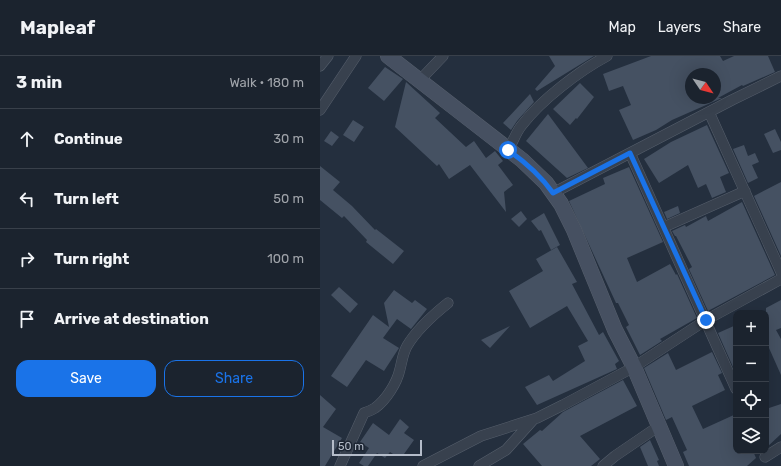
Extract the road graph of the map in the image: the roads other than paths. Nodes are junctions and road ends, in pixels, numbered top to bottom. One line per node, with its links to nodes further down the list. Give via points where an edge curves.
1 (328, 56): 6 (street)
2 (356, 56): 9 (street)
3 (443, 56): 8 (street)
4 (607, 56): 11 (street, via 587,67 545,100 521,126)
5 (391, 59): 8 (street)
6 (320, 66)
7 (781, 76): 10 (street)
8 (418, 79): 11 (street)
9 (320, 110)
10 (709, 112): 12 (street); 13 (street)
11 (508, 150): 14 (street, via 522,160)
12 (630, 153): 14 (street); 15 (street)
13 (745, 191): 15 (street); 16 (street)
14 (553, 193): 20 (street, via 574,230 615,330)
15 (664, 227): 19 (street)
16 (781, 272)
17 (781, 279): 19 (street)
18 (448, 304): 26 (street, via 422,326 408,345 395,382 375,408 364,413)
19 (706, 320): 20 (street); 21 (street)
20 (634, 367): 22 (street); 23 (street)
21 (733, 382)
22 (535, 419): 27 (street, via 481,436); 28 (street, via 506,450)
23 (660, 426): 29 (street); 30 (street)
24 (781, 447): 25 (street)
25 (766, 458)
26 (340, 466)
27 (423, 466)
28 (479, 466)
29 (603, 466)
30 (676, 466)

